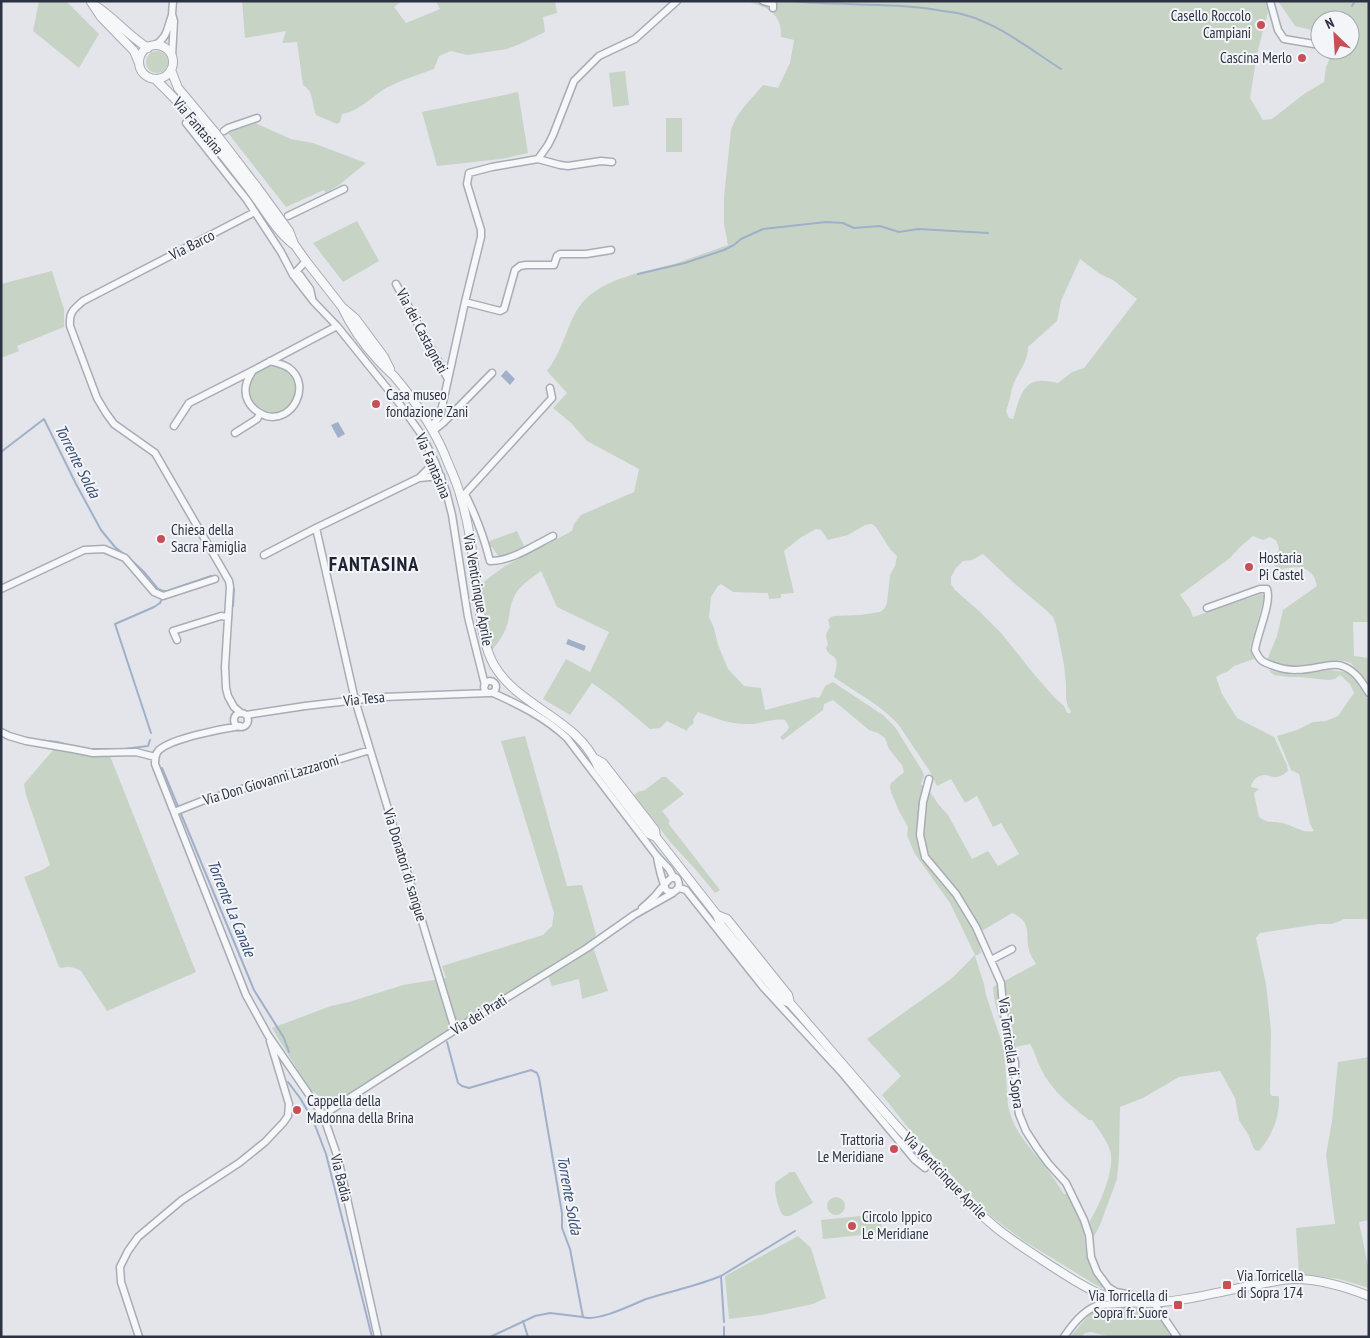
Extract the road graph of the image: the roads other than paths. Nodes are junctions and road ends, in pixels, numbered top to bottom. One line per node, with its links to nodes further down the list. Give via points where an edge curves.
1 (172, 1): 7 (street)
2 (676, 1): 17 (street, via 635,39 599,56 574,81 554,135)
3 (763, 1): 6 (street)
4 (1270, 1): 8 (street, via 1278,30 1284,39)
5 (91, 2): 9 (street, via 134,39); 11 (street, via 134,51)
6 (773, 6)
7 (172, 14): 9 (street, via 162,41); 10 (street)
8 (1310, 43)
9 (152, 47): 10 (street, via 163,47); 11 (street, via 142,53)
10 (172, 56): 12 (street)
11 (140, 63): 13 (street, via 148,77)
12 (172, 70): 13 (street); 22 (street, Via Fantasina, via 178,88 214,130 289,231)
13 (155, 79): 22 (street, Via Fantasina, via 187,110 283,236)
14 (257, 118): 16 (street)
15 (186, 123): 20 (street)
16 (224, 131)
17 (538, 159): 18 (street, Via dei Castagneti, via 568,166); 30 (street, Via dei Castagneti, via 468,174 467,184 481,238)
18 (612, 162)
19 (344, 189): 21 (street)
20 (255, 212): 26 (street); 51 (street, Via Barco, via 83,301 70,318 70,326 97,398 114,424 154,453 229,582)
21 (288, 216)
22 (294, 244): 24 (street, Via Fantasina)
23 (611, 250): 30 (street, via 560,254 554,265 520,266 515,270 504,309 500,311)
24 (306, 261): 25 (street, Via Fantasina); 26 (street)
25 (314, 271): 27 (street); 39 (street, Via Fantasina, via 342,307 355,318)
26 (293, 275): 27 (street, via 300,275); 29 (street, Via Fantasina)
27 (306, 282): 29 (street, Via Fantasina)
28 (396, 284): 35 (street, Via dei Castagneti)
29 (314, 302): 31 (street, Via Fantasina)
30 (465, 302): 35 (street, Via dei Castagneti)
31 (337, 326): 32 (street); 41 (street, Via Fantasina, via 399,403 421,434)
32 (270, 361): 33 (street); 37 (street, via 290,368 300,385 299,395 288,412 280,416)
33 (252, 371): 37 (street, via 245,389 252,408); 38 (street, via 189,403)
34 (492, 373): 39 (street, via 443,423)
35 (448, 379): 39 (street, Via dei Castagneti, via 440,416)
36 (550, 388): 44 (street, Via Fantasina, via 552,398)
37 (260, 414): 40 (street, via 258,419)
38 (174, 426)
39 (432, 429): 44 (street, Via Fantasina)
40 (235, 433)
41 (435, 462): 42 (street, Via Fantasina); 43 (street)
42 (441, 476): 43 (street); 53 (street, Via Fantasina, via 452,515 468,618)
43 (419, 478): 45 (street)
44 (463, 496): 46 (street, via 482,533 490,561 510,558); 70 (street, Via Venticinque Aprile, via 484,633 493,664 512,687 580,740 649,834 656,837)
45 (316, 528): 47 (street); 57 (street, Via Donatori di sangue)
46 (553, 536)
47 (264, 555)
48 (215, 579): 49 (street, via 163,596 154,592 124,558 104,549 84,550)
49 (1, 589)
50 (1207, 608): 56 (street, via 1267,589 1268,602 1254,650 1260,660 1285,670 1341,665 1354,672)
51 (227, 617): 52 (street, via 173,631); 59 (street, via 226,688)
52 (176, 640)
53 (479, 663): 54 (street, Via Fantasina); 55 (street, Via Fantasina)
54 (494, 683): 55 (street, via 488,682); 55 (street, via 496,689); 58 (street)
55 (488, 690): 57 (street, Via Tesa); 58 (street)
56 (1369, 693)
57 (356, 700): 60 (street, Via Tesa); 65 (street, Via Donatori di sangue)
58 (513, 702): 69 (street, via 554,726 567,738)
59 (234, 707): 60 (street); 61 (street)
60 (245, 716): 61 (street, via 237,715); 62 (street, via 245,725)
61 (235, 719): 62 (street); 63 (street)
62 (240, 726): 63 (street)
63 (228, 728): 66 (street, via 178,740 166,745)
64 (1, 732): 66 (street, via 26,741 93,753 136,752)
65 (370, 750): 68 (street, Via Don Giovanni Lazzaroni); 79 (street, Via Donatori di sangue)
66 (155, 757): 68 (street)
67 (929, 779): 78 (street, Via Torricella di Sopra, via 922,802 920,835 925,857 956,894)
68 (174, 812): 80 (street, via 246,994)
69 (656, 855): 71 (street); 73 (street)
70 (682, 871): 71 (street, Via dei Prati); 72 (street, Via Venticinque Aprile)
71 (675, 878): 73 (street, Via dei Prati, via 667,879); 74 (street)
72 (690, 880): 74 (street, Via dei Prati); 84 (street, Via Venticinque Aprile, via 717,914 721,925 783,1000 790,1003 957,1191 995,1226 1091,1290 1107,1298)
73 (665, 884): 75 (street, via 666,890); 76 (street, Via dei Prati)
74 (679, 887): 75 (street, Via dei Prati); 82 (street, Via Venticinque Aprile, via 686,890 764,987 915,1160)
75 (672, 892): 76 (street, Via dei Prati)
76 (634, 915): 79 (street, Via dei Prati)
77 (1012, 949): 78 (street)
78 (992, 960): 85 (street, Via Torricella di Sopra, via 1001,983 1008,1038 1015,1062 1019,1114 1026,1131 1066,1183 1084,1220 1090,1257 1097,1272 1108,1287 1137,1296)
79 (455, 1030): 81 (street, Via dei Prati)
80 (268, 1035): 81 (street, Via Badia); 87 (street, via 289,1104 288,1116 265,1142 182,1200 138,1237 128,1251 120,1267 121,1282)
81 (322, 1115): 88 (street, Via Badia, via 338,1158)
82 (926, 1168)
83 (1369, 1296): 86 (street, Via Torricella di Sopra, via 1318,1281 1288,1280)
84 (1135, 1302): 85 (street, Via Torricella di Sopra); 89 (street, via 1089,1309)
85 (1144, 1303): 86 (street, Via Torricella di Sopra)
86 (1154, 1303): 90 (street)
87 (139, 1337)
88 (378, 1337)
89 (1064, 1337)
90 (1176, 1337)

